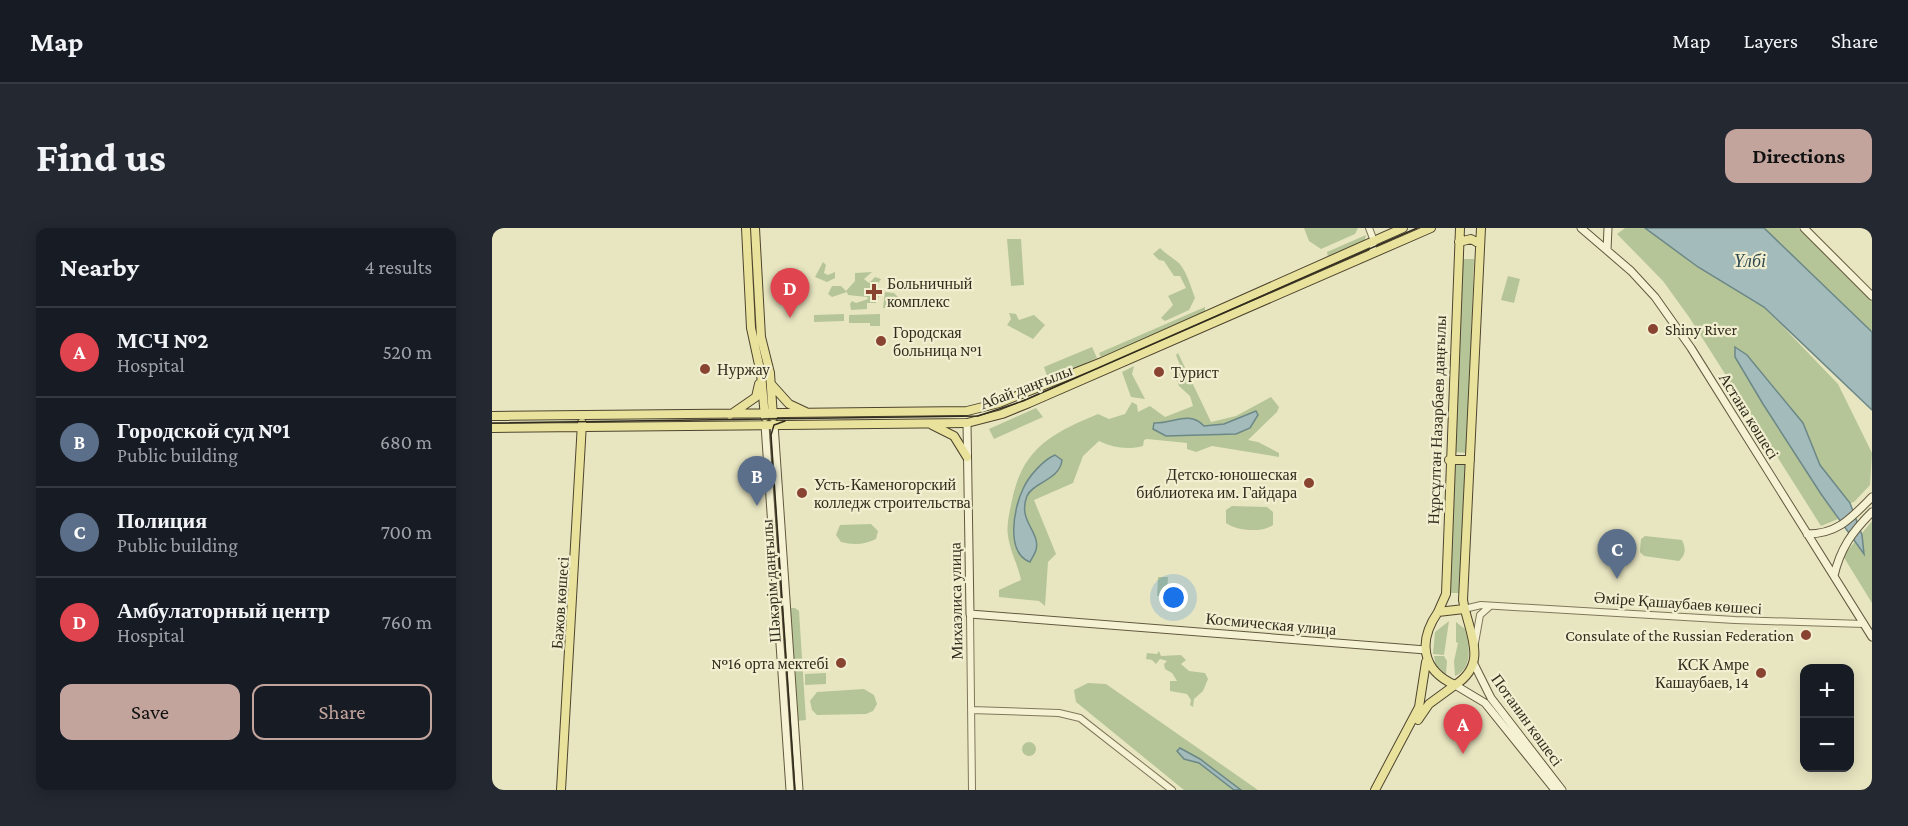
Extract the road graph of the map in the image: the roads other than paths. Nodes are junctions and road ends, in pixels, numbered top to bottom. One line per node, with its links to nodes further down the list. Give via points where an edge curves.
1 (746, 228): 10 (main road); 17 (main road, Шәкәрім даңғылы)
2 (1369, 228): 11 (street)
3 (1403, 228): 11 (main road, Абай даңғылы)
4 (1431, 228): 15 (main road, Абай даңғылы)
5 (1460, 228): 12 (main road, Нұрсұлтан Назарбаев даңғылы)
6 (1481, 228): 13 (main road, Нұрсұлтан Назарбаев даңғылы)
7 (1581, 228): 14 (main road, Астана көшесі)
8 (1608, 228): 14 (main road)
9 (1804, 228): 16 (main road)
10 (755, 229): 17 (main road, Шәкәрім даңғылы)
11 (1374, 241): 15 (street); 20 (main road, Абай даңғылы, via 1102,362 999,403)
12 (1459, 242): 13 (main road, via 1471,239); 32 (main road, Нұрсұлтан Назарбаев даңғылы)
13 (1480, 244): 33 (main road, Нұрсұлтан Назарбаев даңғылы)
14 (1607, 250): 36 (main road, Астана көшесі, via 1657,299)
15 (1372, 253): 27 (main road, Абай даңғылы, via 1029,403)
16 (1872, 296)
17 (757, 338): 18 (main road, Шәкәрім даңғылы); 19 (main road, Шәкәрім даңғылы)
18 (761, 377): 22 (main road, via 756,397); 23 (main road, Шәкәрім даңғылы)
19 (771, 384): 21 (main road, via 789,404); 23 (main road, Шәкәрім даңғылы)
20 (967, 411): 21 (main road, Абай даңғылы); 27 (main road, Михаэлиса улица)
21 (810, 414): 23 (main road, Абай даңғылы)
22 (730, 415): 23 (main road, Абай даңғылы); 25 (main road, Абай даңғылы)
23 (769, 415): 28 (main road, Шәкәрім даңғылы)
24 (492, 416): 25 (main road, Абай даңғылы)
25 (583, 417): 30 (main road, Бажов көшесі)
26 (928, 423): 27 (main road, Абай даңғылы); 28 (main road, Абай даңғылы); 31 (main road, via 954,436)
27 (967, 423): 31 (main road, Михаэлиса улица)
28 (770, 424): 30 (main road, Абай даңғылы); 49 (main road, Шәкәрім даңғылы)
29 (492, 428): 30 (main road, Абай даңғылы)
30 (582, 428): 51 (main road, Бажов көшесі)
31 (967, 457): 41 (main road, Михаэлиса улица)
32 (1449, 459): 33 (main road); 40 (main road, Нұрсұлтан Назарбаев даңғылы, via 1446,594)
33 (1470, 460): 39 (main road, Нұрсұлтан Назарбаев даңғылы)
34 (1872, 497): 36 (main road, via 1841,526 1824,534)
35 (1872, 512): 37 (main road, via 1849,536 1839,554)
36 (1807, 534): 37 (main road, Астана көшесі)
37 (1834, 576): 42 (main road, Астана көшесі)
38 (1490, 607): 39 (street, Әміре Қашаубаев көшесі); 42 (street, Әміре Қашаубаев көшесі); 44 (street, via 1480,615)
39 (1464, 609): 40 (main road); 44 (main road, Нұрсұлтан Назарбаев даңғылы)
40 (1438, 612): 45 (main road, Нұрсұлтан Назарбаев даңғылы, via 1428,630)
41 (970, 614): 45 (main road, Космическая улица); 50 (street, Михаэлиса улица)
42 (1864, 624): 43 (main road, Астана көшесі)
43 (1872, 637)
44 (1474, 649): 47 (main road, Нұрсұлтан Назарбаев даңғылы)
45 (1426, 650): 46 (main road, Нұрсұлтан Назарбаев даңғылы)
46 (1426, 660): 48 (main road, via 1438,676); 56 (main road, Нұрсұлтан Назарбаев даңғылы, via 1419,707)
47 (1474, 664): 48 (main road); 59 (main road, Потанин көшесі, via 1491,698)
48 (1455, 685): 57 (main road, via 1421,714); 58 (main road, Потанин көшесі, via 1485,703)
49 (788, 701): 52 (main road, Шәкәрім даңғылы); 53 (main road, Шәкәрім даңғылы)
50 (971, 710): 54 (street, Михаэлиса улица); 55 (street, via 1059,713 1080,718)
51 (561, 790)
52 (790, 790)
53 (799, 790)
54 (972, 790)
55 (1172, 790)
56 (1375, 790)
57 (1380, 790)
58 (1555, 790)
59 (1562, 790)

